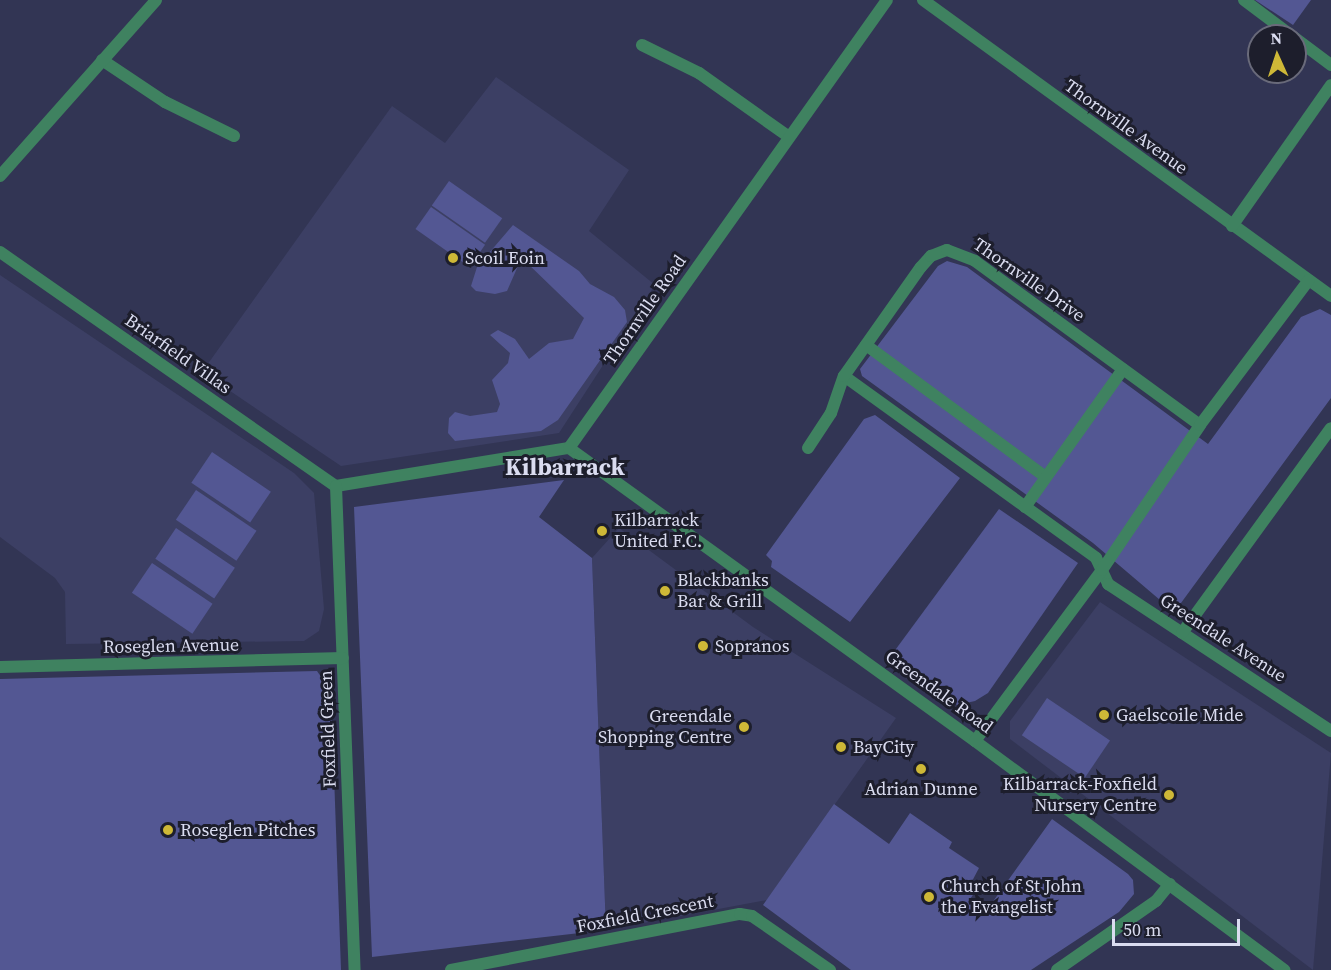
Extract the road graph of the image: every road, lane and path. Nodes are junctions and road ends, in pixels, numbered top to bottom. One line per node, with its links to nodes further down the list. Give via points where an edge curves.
1 (156, 0): 8 (street)
2 (887, 0): 12 (street, Thornville Road)
3 (923, 0): 14 (street, Thornville Avenue)
4 (1244, 0): 5 (street)
5 (1276, 24)
6 (642, 45): 12 (street, via 699,73)
7 (1307, 47): 9 (street)
8 (102, 60): 11 (street, via 165,102); 13 (street)
9 (1331, 65)
10 (1331, 85): 14 (street)
11 (234, 136)
12 (789, 137): 23 (street, Thornville Road)
13 (0, 176)
14 (1232, 226): 16 (street, Thornville Avenue)
15 (0, 252): 26 (street, Briarfield Villas)
16 (1309, 280): 17 (street, Thornville Avenue); 21 (street)
17 (1331, 296)
18 (866, 345): 19 (street, Thornville Drive, via 921,267 931,256 947,250 975,261); 20 (street, Thornville Drive); 25 (street)
19 (1123, 369): 21 (street, Thornville Drive); 25 (street)
20 (843, 376): 24 (street, Thornville Drive, via 831,413); 27 (street, Greendale Avenue)
21 (1200, 425): 28 (street)
22 (1331, 428): 29 (street)
23 (569, 448): 26 (street); 33 (street, Greendale Road)
24 (808, 448)
25 (1046, 477): 27 (street)
26 (336, 486): 30 (street, Foxfield Green)
27 (1025, 507): 28 (street, Greendale Avenue, via 1095,558)
28 (1102, 570): 29 (street, Greendale Avenue, via 1108,584); 33 (street)
29 (1182, 633): 32 (street, Greendale Avenue)
30 (343, 658): 31 (street, Roseglen Avenue); 35 (street, Foxfield Green)
31 (0, 667)
32 (1331, 731)
33 (975, 741): 34 (street, Greendale Road)
34 (1170, 884): 38 (street, via 1156,901); 39 (street, Greendale Road)
35 (355, 970)
36 (451, 970): 37 (street, Foxfield Crescent, via 740,914 752,916)
37 (830, 970)
38 (1057, 970)
39 (1284, 970)

